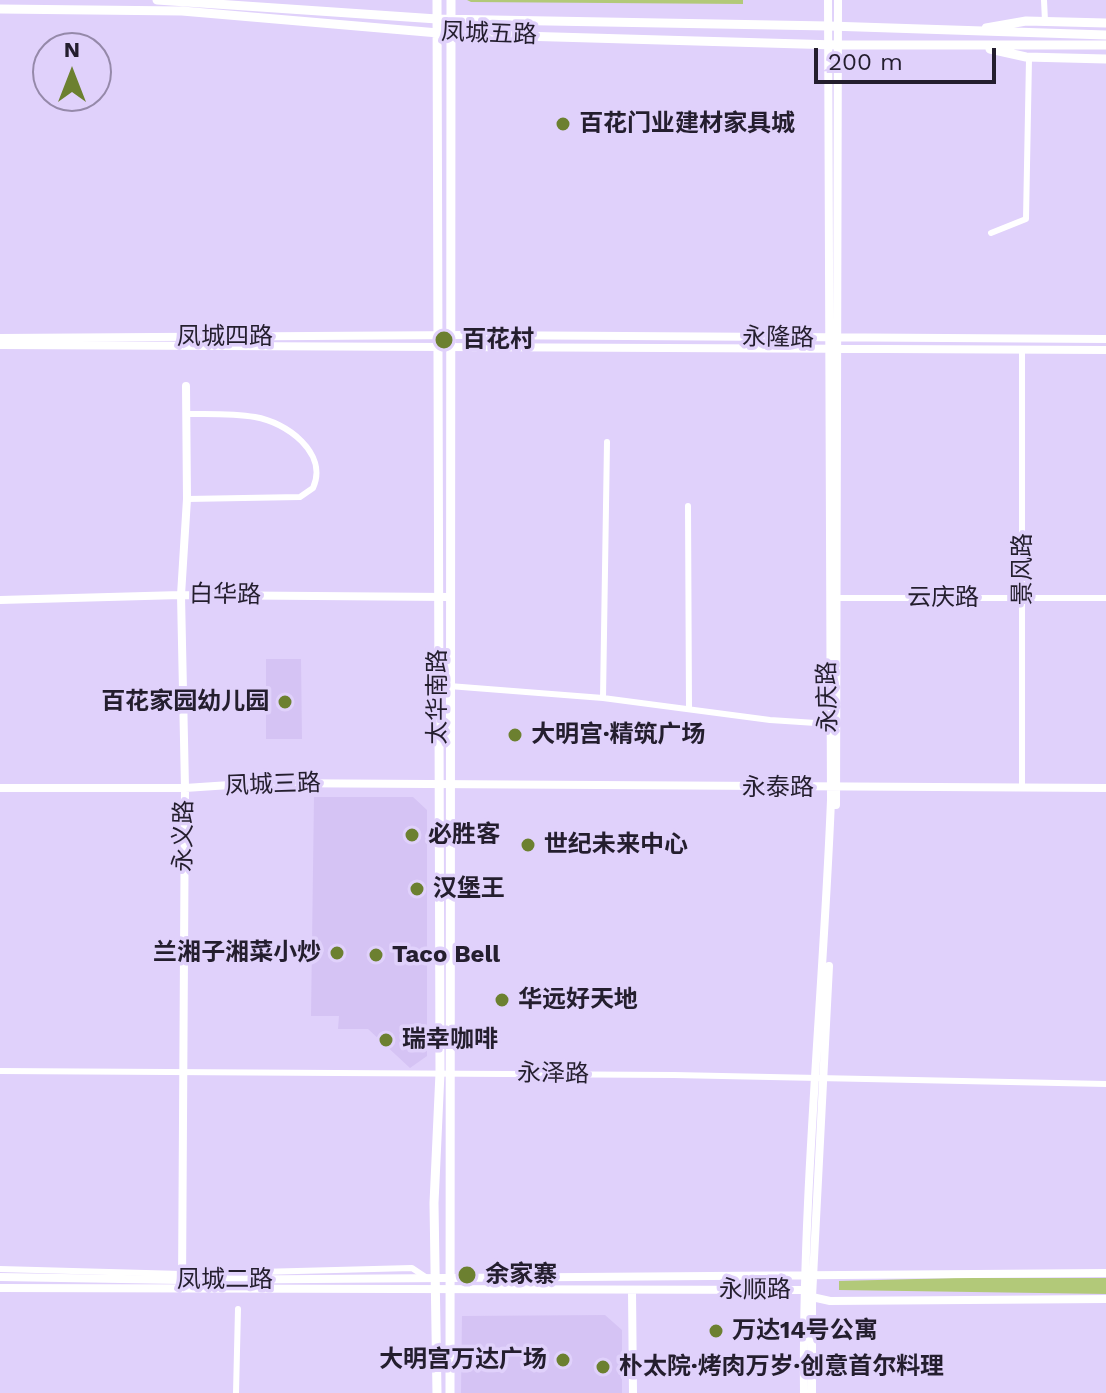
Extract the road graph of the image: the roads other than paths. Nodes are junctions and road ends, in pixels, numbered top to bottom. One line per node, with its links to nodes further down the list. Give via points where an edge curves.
1 (157, 0): 7 (main road, 凤城五路)
2 (437, 0): 9 (main road, 太华南路)
3 (451, 0): 10 (main road, 太华南路)
4 (828, 0): 13 (street, 永庆路)
5 (838, 0): 13 (street, 永庆路)
6 (1044, 0): 11 (street)
7 (182, 4): 8 (main road, 凤城五路); 9 (main road, 凤城五路); 15 (main road, 凤城五路)
8 (0, 9)
9 (437, 19): 10 (main road, 凤城五路); 15 (main road, 太华南路)
10 (451, 19): 13 (main road, 凤城五路); 16 (main road, 太华南路)
11 (1045, 21): 12 (main road); 14 (main road)
12 (1106, 23)
13 (833, 26): 14 (main road, 凤城五路); 18 (street, 永庆路)
14 (975, 30): 17 (main road)
15 (438, 32): 16 (main road, 凤城五路); 28 (main road, 太华南路)
16 (450, 34): 18 (main road, 凤城五路); 24 (main road, 太华南路)
17 (1106, 35)
18 (833, 44): 20 (main road, 凤城五路); 26 (street, 永庆路)
19 (1106, 45): 20 (main road)
20 (979, 46): 22 (main road, via 1026,57)
21 (1029, 59): 23 (street, via 1026,219)
22 (1106, 59)
23 (991, 233)
24 (450, 335): 26 (street, 永隆路); 28 (street, 凤城四路); 30 (main road, 太华南路)
25 (0, 338): 28 (street, 凤城四路)
26 (833, 338): 27 (street, 永隆路); 32 (street, 永庆路)
27 (1106, 339)
28 (436, 342): 29 (street, 凤城四路); 30 (street, 凤城四路); 40 (main road, 太华南路)
29 (0, 345)
30 (451, 347): 32 (street, 永隆路); 41 (main road, 太华南路)
31 (1106, 350): 33 (street, 永隆路)
32 (833, 351): 33 (street, 永隆路); 42 (street, 永庆路)
33 (1022, 351): 43 (street, 景风路)
34 (186, 386): 35 (street, 永义路)
35 (186, 414): 37 (street, 永义路); 37 (street, via 257,417 275,424 308,447 318,469 313,488 300,497)
36 (607, 442): 47 (street)
37 (187, 499): 39 (street, 永义路)
38 (688, 506): 48 (street)
39 (181, 595): 40 (street, 白华路); 45 (street, 白华路); 53 (street, 永义路)
40 (437, 597): 41 (street, 白华路); 50 (main road, 太华南路)
41 (449, 597): 46 (main road, 太华南路)
42 (832, 598): 43 (street, 云庆路); 54 (street, 永庆路)
43 (1024, 598): 44 (street, 云庆路); 55 (street, 景风路)
44 (1106, 598)
45 (0, 600)
46 (449, 686): 47 (street); 51 (main road, 太华南路)
47 (603, 698): 48 (street)
48 (689, 709): 49 (street)
49 (816, 723)
50 (439, 783): 51 (street, 凤城三路); 53 (street, 凤城三路); 59 (main road, 太华南路)
51 (450, 783): 54 (street, 永泰路); 59 (main road, 太华南路)
52 (0, 788): 53 (street, 凤城三路)
53 (185, 788): 58 (street, 永义路)
54 (833, 788): 55 (street, 永泰路); 60 (street, 永庆路)
55 (1022, 788): 56 (street, 永泰路)
56 (1106, 788)
57 (0, 1071): 58 (street, 永泽路)
58 (182, 1073): 59 (street, 永泽路); 67 (street, 永义路)
59 (444, 1073): 60 (street, 永泽路); 66 (main road, 太华南路); 68 (main road, 太华南路)
60 (820, 1079): 61 (street, 永泽路); 64 (street, 永庆路)
61 (1106, 1084)
62 (0, 1269): 67 (street)
63 (1106, 1273): 64 (street, 永顺路)
64 (810, 1274): 66 (street, 永顺路); 70 (street, 永庆路); 73 (street, 永庆路)
65 (0, 1277): 67 (street, 凤城二路)
66 (450, 1277): 68 (street, 凤城二路); 71 (main road, 太华南路)
67 (182, 1280): 68 (street, 凤城二路); 68 (street, via 412,1268); 69 (street, 凤城二路)
68 (432, 1281): 71 (street, 凤城二路); 77 (main road, 太华南路)
69 (0, 1288)
70 (803, 1290): 72 (street, 永顺路); 73 (street, 永顺路); 80 (street, 永庆路)
71 (449, 1291): 72 (street, 永顺路); 78 (main road, 太华南路)
72 (632, 1291): 79 (street)
73 (812, 1297): 74 (street, 永顺路); 81 (street, 永庆路)
74 (1106, 1299)
75 (238, 1309): 76 (street)
76 (236, 1393)
77 (437, 1393)
78 (450, 1393)
79 (633, 1393)
80 (804, 1393)
81 (812, 1393)

